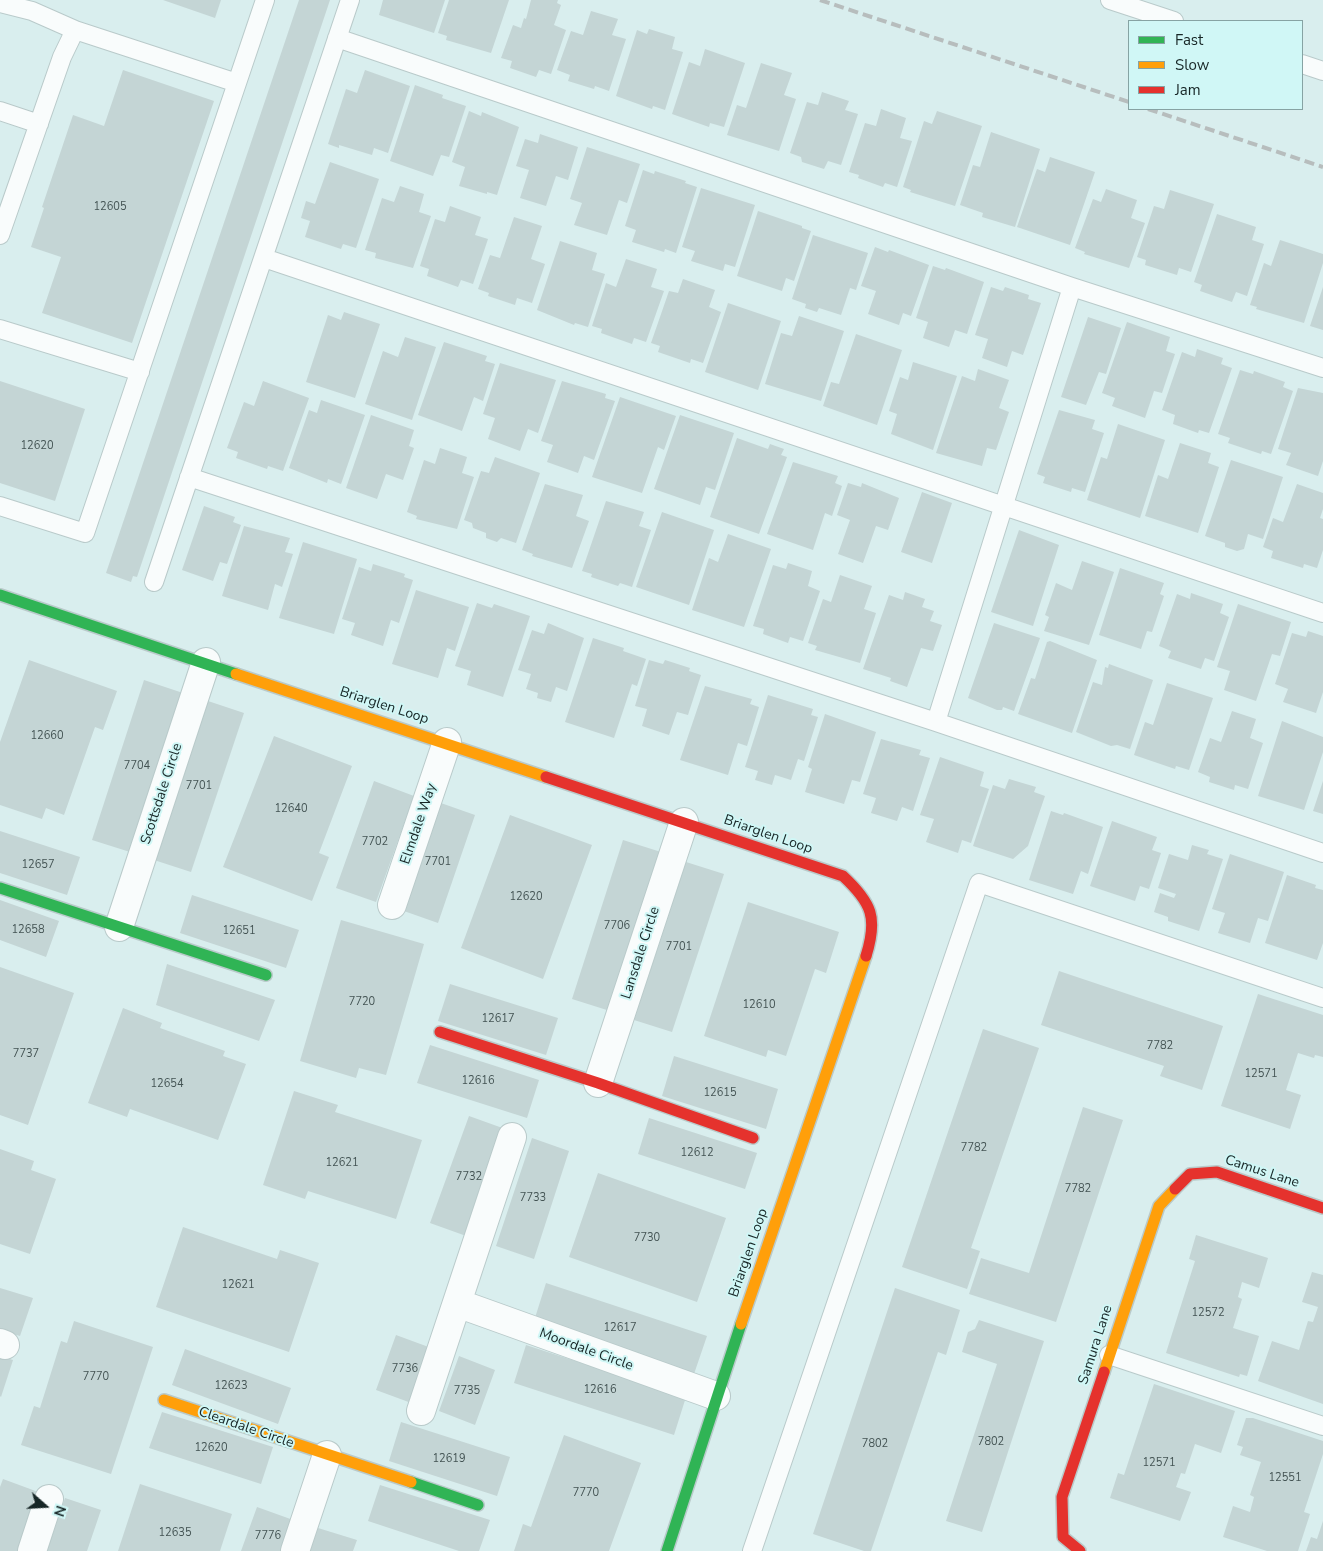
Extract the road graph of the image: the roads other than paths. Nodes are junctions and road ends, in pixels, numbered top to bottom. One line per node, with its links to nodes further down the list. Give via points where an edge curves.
1 (265, 0): 10 (lane)
2 (350, 0): 7 (lane)
3 (1110, 0): 5 (lane)
4 (0, 3): 6 (lane, via 32,10)
5 (1171, 20)
6 (75, 30): 10 (lane); 12 (lane)
7 (337, 38): 15 (lane); 16 (lane)
8 (1303, 64): 9 (lane)
9 (1323, 71)
10 (237, 83): 19 (lane)
11 (0, 111): 12 (lane)
12 (39, 124): 13 (lane)
13 (4, 211): 14 (lane)
14 (0, 235)
15 (264, 258): 20 (lane); 21 (lane)
16 (1072, 287): 18 (lane); 21 (lane)
17 (0, 329): 19 (lane)
18 (1323, 368)
19 (140, 372): 22 (lane, via 86,533)
20 (189, 477): 23 (lane); 27 (lane)
21 (1003, 505): 25 (lane); 27 (lane)
22 (0, 506)
23 (154, 582)
24 (0, 595): 26 (street, Briarglen Loop)
25 (1323, 613)
26 (206, 662): 28 (street, Briarglen Loop); 33 (street, Scottsdale Circle)
27 (936, 722): 30 (lane)
28 (447, 742): 29 (street, Briarglen Loop); 32 (street, Elmdale Way)
29 (684, 822): 37 (street, Lansdale Circle); 44 (street, Briarglen Loop, via 843,876 869,905 873,934)
30 (1323, 853)
31 (0, 888): 33 (street)
32 (392, 905)
33 (119, 927): 34 (street)
34 (266, 975)
35 (1323, 998): 54 (lane, via 979,884)
36 (440, 1032): 37 (street)
37 (598, 1083): 39 (street)
38 (512, 1137): 42 (street)
39 (753, 1138)
40 (1190, 1174): 41 (street, Camus Lane, via 1218,1172); 43 (street, Samura Lane, via 1159,1206)
41 (1323, 1208)
42 (457, 1303): 44 (street, Moordale Circle); 46 (street)
43 (1109, 1355): 47 (lane); 55 (street, Samura Lane, via 1062,1497 1063,1537)
44 (716, 1396): 53 (street, Briarglen Loop)
45 (164, 1400): 48 (street, Cleardale Circle)
46 (421, 1411)
47 (1323, 1426)
48 (327, 1455): 50 (street, Cleardale Circle); 52 (street)
49 (49, 1500): 51 (street)
50 (478, 1505)
51 (32, 1551)
52 (295, 1551)
53 (667, 1551)
54 (752, 1551)
55 (1080, 1551)

